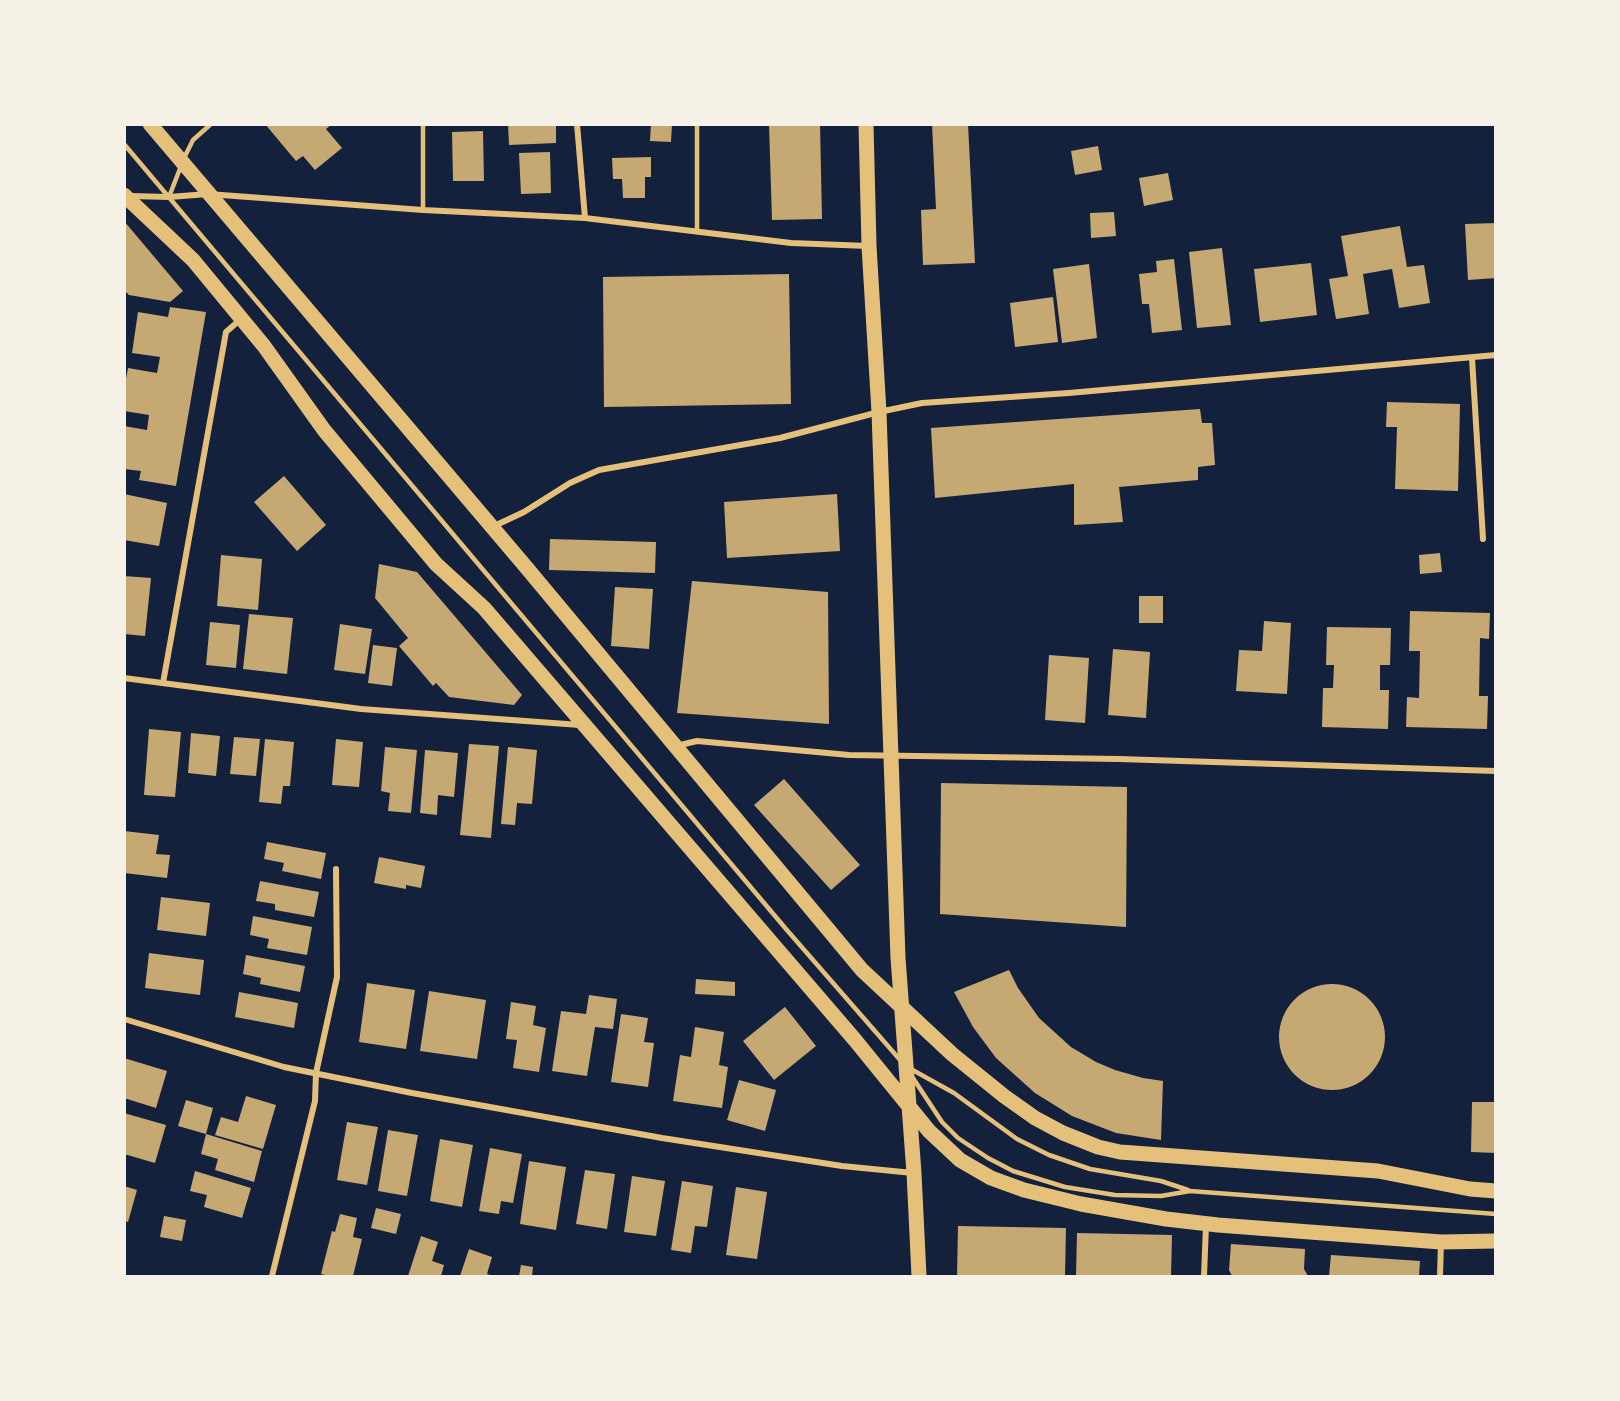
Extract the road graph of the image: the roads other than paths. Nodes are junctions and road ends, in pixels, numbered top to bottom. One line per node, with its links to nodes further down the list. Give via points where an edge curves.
1 (150, 124): 8 (main road)
2 (211, 124): 8 (lane, via 193,141)
3 (423, 124): 12 (lane)
4 (577, 124): 13 (street)
5 (697, 124): 14 (lane)
6 (866, 124): 15 (main road)
7 (124, 144): 11 (lane)
8 (183, 163): 9 (main road); 11 (lane)
9 (208, 194): 11 (street); 12 (street); 20 (main road)
10 (125, 196): 11 (street); 16 (main road, via 193,260)
11 (169, 197): 31 (lane)
12 (423, 210): 13 (street)
13 (585, 218): 14 (street)
14 (697, 232): 15 (street, via 791,243)
15 (868, 246): 19 (main road)
16 (242, 319): 23 (street, via 226,332); 24 (main road, via 324,430 436,564 484,608)
17 (1496, 355): 18 (street)
18 (1472, 357): 19 (street, via 922,403); 21 (street)
19 (879, 412): 20 (street, via 780,438 599,470); 26 (main road)
20 (492, 528): 25 (main road)
21 (1484, 539)
22 (124, 678): 23 (street)
23 (163, 683): 24 (street, via 361,709)
24 (584, 726): 33 (main road)
25 (676, 746): 26 (street, via 697,741); 29 (main road, via 862,970)
26 (891, 756): 27 (street); 29 (main road)
27 (1496, 771)
28 (336, 869): 32 (street, via 337,977)
29 (902, 1009): 31 (main road); 36 (main road, via 1022,1110 1052,1128 1098,1147 1140,1155 1378,1171)
30 (124, 1019): 32 (street)
31 (906, 1066): 33 (main road); 35 (lane, via 954,1093 1017,1139 1049,1155 1090,1169 1161,1181); 35 (lane, via 950,1132 1013,1171 1098,1193 1148,1196)
32 (316, 1073): 34 (street, via 662,1138); 41 (street, via 315,1101)
33 (909, 1107): 34 (main road); 38 (main road, via 960,1160 1006,1184 1101,1209)
34 (914, 1173): 42 (main road)
35 (1190, 1191): 37 (lane)
36 (1496, 1191)
37 (1496, 1214)
38 (1206, 1224): 40 (main road); 43 (street)
39 (1496, 1241): 40 (main road)
40 (1441, 1242): 44 (street)
41 (272, 1276)
42 (919, 1276)
43 (1204, 1276)
44 (1440, 1276)

